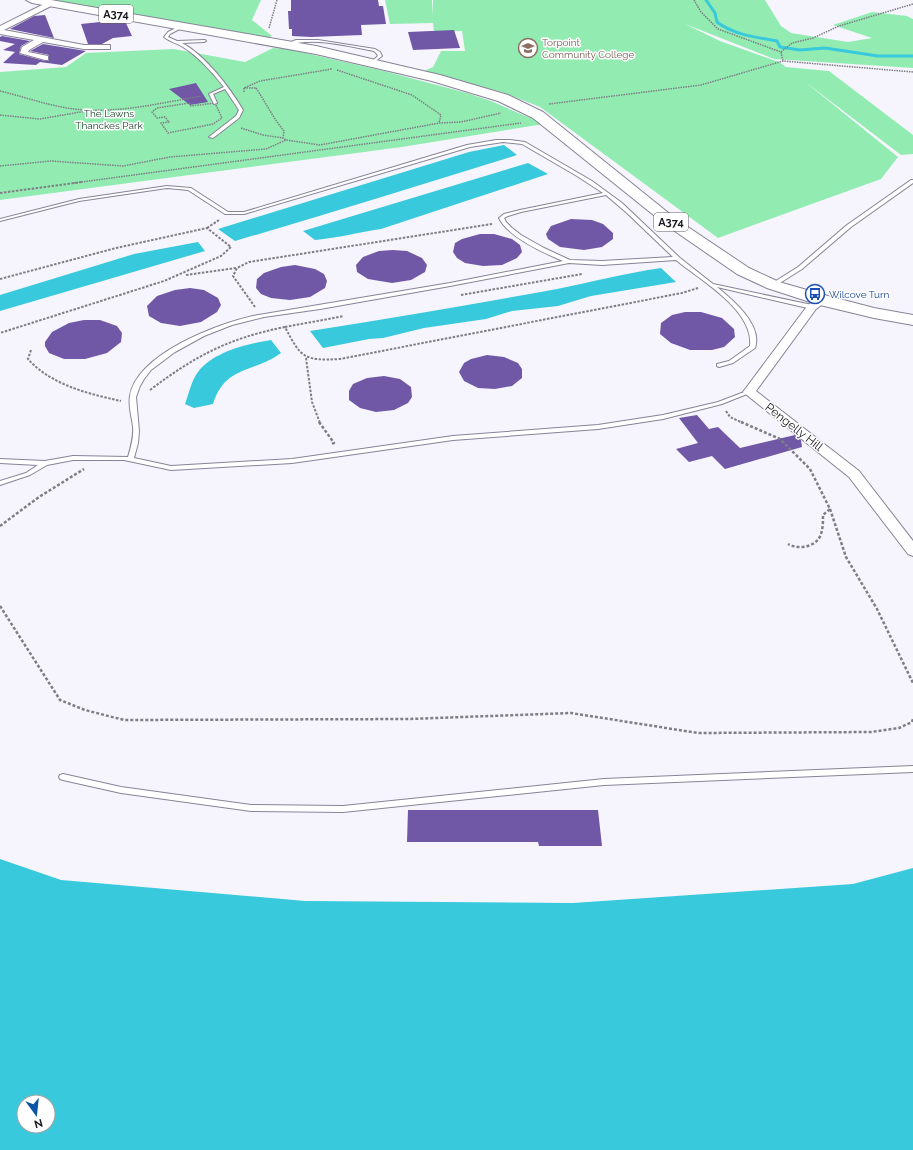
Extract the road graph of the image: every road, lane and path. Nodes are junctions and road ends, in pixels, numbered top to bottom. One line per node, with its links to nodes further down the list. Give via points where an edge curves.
1 (32, 0): 4 (main road, A374)
2 (277, 0): 13 (path, via 268,27)
3 (694, 0): 15 (path, via 701,12 718,29)
4 (50, 3): 7 (street); 8 (main road, A374)
5 (913, 4): 15 (path, via 839,26)
6 (0, 18): 7 (street)
7 (17, 21): 9 (street)
8 (183, 26): 12 (lane, via 166,38); 13 (main road, A374)
9 (0, 30): 10 (street)
10 (42, 39): 14 (street, via 84,47); 16 (street, via 25,49)
11 (204, 41): 12 (lane)
12 (176, 42): 22 (lane, via 197,57)
13 (274, 42): 32 (main road, A374, via 372,62 474,89)
14 (107, 47)
15 (782, 51): 19 (path)
16 (26, 54): 17 (street); 18 (street)
17 (17, 57)
18 (45, 58)
19 (784, 61): 20 (path); 30 (path, via 701,85)
20 (913, 72)
21 (260, 81): 23 (path); 24 (path); 36 (path, via 333,68 385,88 412,95 441,115)
22 (226, 87): 26 (lane); 28 (lane)
23 (244, 88): 24 (path); 28 (path, via 245,95)
24 (256, 88): 39 (path, via 284,131)
25 (0, 91): 33 (path, via 57,106)
26 (211, 94): 27 (path); 31 (lane)
27 (194, 97): 29 (path); 33 (path, via 136,108)
28 (234, 97): 37 (lane, via 241,110 238,117)
29 (196, 100)
30 (567, 102)
31 (214, 103): 31 (path, via 222,118 213,124 168,133 160,123 168,122 165,117 157,118 152,112 157,108 189,103 191,106)
32 (521, 106): 35 (main road, A374); 36 (path, via 461,122)
33 (90, 110): 34 (path, via 40,119)
34 (0, 115)
35 (545, 120): 43 (path); 54 (main road, A374, via 683,231 743,271)
36 (439, 123): 40 (path, via 320,145)
37 (229, 124): 38 (lane); 39 (path, via 263,135)
38 (211, 137)
39 (283, 138): 40 (path)
40 (286, 140): 41 (path, via 259,150 170,157 123,166 50,161)
41 (0, 166)
42 (913, 182): 54 (lane, via 849,226 800,268)
43 (0, 193)
44 (606, 194): 45 (lane, via 523,143 507,140 469,146 244,213 227,213 189,189 167,187 79,200); 46 (lane, via 506,215 501,218); 47 (lane)
45 (0, 220)
46 (501, 222): 48 (lane, via 508,229 539,247); 49 (path, via 258,260)
47 (677, 258): 48 (lane, via 602,263); 53 (lane, via 699,277)
48 (569, 261): 57 (lane, via 500,277)
49 (237, 268): 51 (path); 57 (path, via 233,276)
50 (583, 274): 55 (path)
51 (183, 275): 52 (path, via 224,256 231,246 207,228 116,248); 61 (path)
52 (0, 279)
53 (712, 284): 56 (lane); 63 (path, via 682,293 340,359); 64 (lane, via 736,307 755,337 753,347 743,356)
54 (773, 285): 56 (main road, A374)
55 (460, 295)
56 (817, 304): 59 (main road, A374); 65 (street)
57 (261, 316): 66 (lane, via 228,325 176,349 143,376)
58 (346, 316): 60 (path)
59 (913, 320)
60 (285, 327): 63 (path, via 296,347); 66 (path, via 249,334 215,346)
61 (0, 334)
62 (31, 350): 66 (path, via 28,359 30,363 58,380 84,391)
63 (306, 358): 68 (path, via 312,403 321,426 334,443 323,449)
64 (719, 365)
65 (749, 392): 67 (lane); 77 (street, Pengelly Hill, via 854,474)
66 (131, 403): 70 (lane, via 136,428)
67 (720, 403): 68 (lane, via 663,417 598,427 453,438); 74 (path, via 730,417 780,439 810,469)
68 (323, 457): 70 (lane, via 171,468)
69 (103, 458): 70 (lane); 72 (lane, via 73,458); 75 (path, via 39,497)
70 (131, 460)
71 (0, 461): 72 (lane)
72 (45, 463): 73 (lane, via 28,474)
73 (0, 483)
74 (830, 509): 76 (path, via 823,515 821,537 815,544 801,548); 79 (path, via 846,557 877,609)
75 (0, 526)
76 (788, 544)
77 (913, 552)
78 (0, 606): 80 (path, via 60,700 85,710 124,720 409,719 571,713 698,732 871,732 899,728)
79 (913, 683)
80 (913, 719)
81 (913, 770): 82 (lane, via 604,782 343,809 251,808 121,790)
82 (63, 777)

